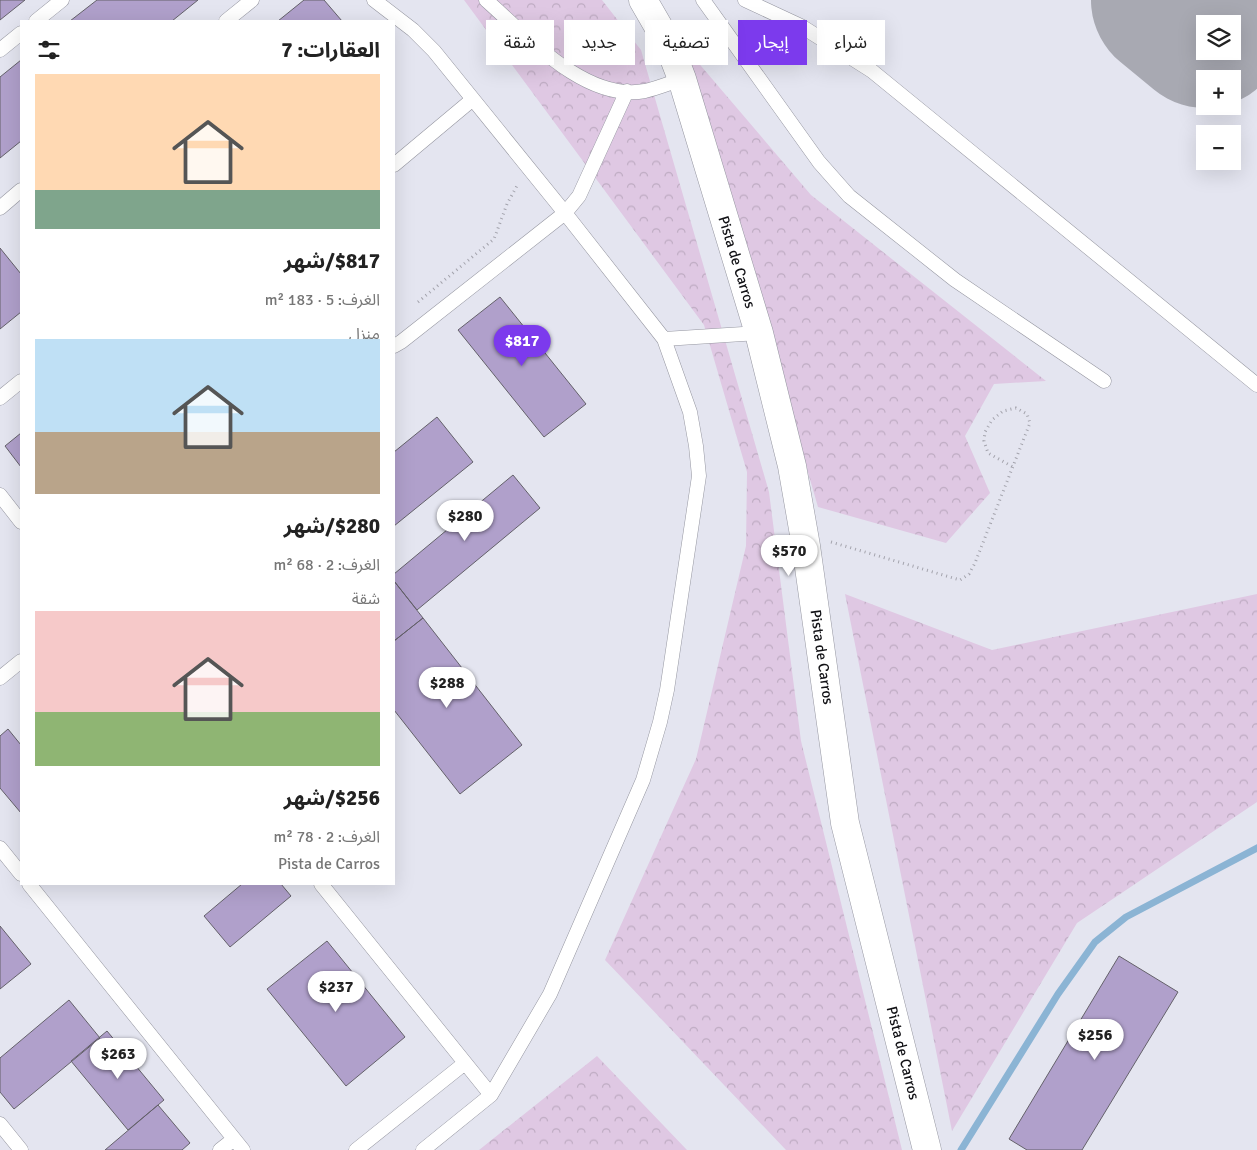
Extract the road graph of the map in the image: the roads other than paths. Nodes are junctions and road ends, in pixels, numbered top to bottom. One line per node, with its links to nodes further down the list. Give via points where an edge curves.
1 (62, 0): 8 (lane)
2 (252, 0): 9 (lane)
3 (374, 0): 14 (lane, via 424,40)
4 (486, 0): 13 (lane, via 575,75 602,87)
5 (643, 0): 12 (street, Pista de Carros, via 669,45)
6 (703, 0): 22 (lane, via 819,162 848,196 955,280)
7 (745, 0): 24 (lane, via 801,26 872,71)
8 (37, 20)
9 (227, 20)
10 (20, 34): 11 (lane)
11 (0, 50)
12 (682, 78): 13 (lane, via 644,91); 19 (street, Pista de Carros)
13 (626, 91): 18 (lane, via 579,196)
14 (473, 99): 15 (lane); 18 (lane)
15 (395, 164)
16 (20, 191): 17 (lane)
17 (0, 208)
18 (566, 213): 20 (lane); 21 (lane)
19 (759, 333): 20 (lane); 43 (street, Pista de Carros, via 792,466 845,823)
20 (664, 339): 35 (lane, via 690,412 699,476 660,722 643,780 554,988)
21 (397, 344)
22 (1104, 381)
23 (20, 382): 25 (lane)
24 (1257, 385)
25 (0, 398)
26 (0, 495): 27 (lane)
27 (20, 521)
28 (20, 662): 29 (lane)
29 (0, 678)
30 (0, 848): 31 (lane)
31 (20, 873)
32 (30, 885): 37 (lane)
33 (322, 885): 34 (lane)
34 (465, 1063): 35 (lane); 41 (lane)
35 (491, 1095): 42 (lane)
36 (0, 1124): 38 (lane)
37 (234, 1139): 39 (lane); 40 (lane)
38 (22, 1150)
39 (220, 1150)
40 (243, 1150)
41 (356, 1150)
42 (423, 1150)
43 (927, 1150)

